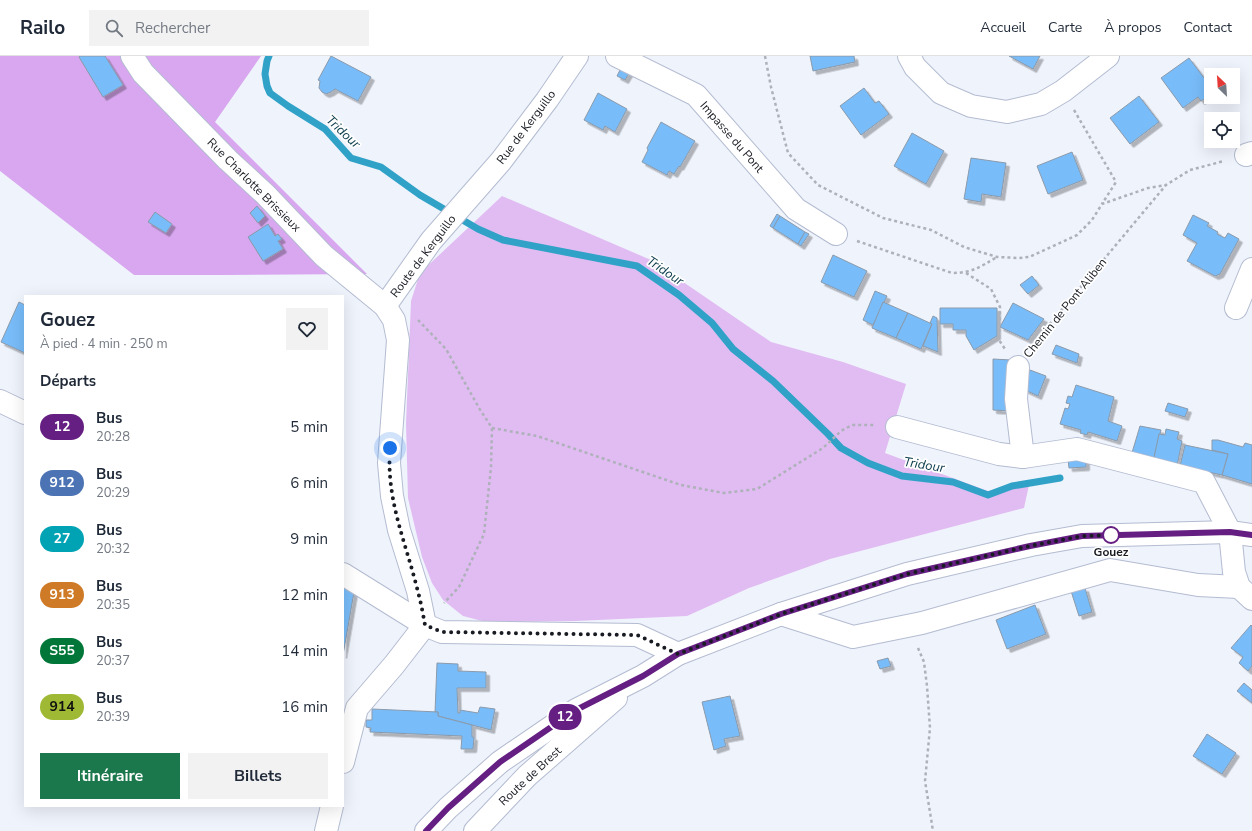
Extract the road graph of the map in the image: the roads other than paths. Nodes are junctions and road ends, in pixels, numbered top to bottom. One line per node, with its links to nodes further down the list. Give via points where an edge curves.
1 (132, 56): 9 (street, Rue Charlotte Brissieux, via 142,73 324,256)
2 (577, 56): 6 (street, Rue de Kerguillo, via 510,149)
3 (616, 56): 7 (street, Impasse du Pont, via 696,95 796,209)
4 (909, 56): 5 (street, via 915,67 940,93 971,106 1007,112 1041,104 1063,91)
5 (1108, 56)
6 (470, 196): 9 (street, Route de Kerguillo, via 431,241)
7 (836, 234)
8 (1252, 269): 10 (street)
9 (387, 303): 21 (street, Route de Kerguillo, via 398,340 389,463 392,496)
10 (1236, 308)
11 (1018, 367): 15 (street, Chemin de Pont Aliben, via 1016,398)
12 (0, 401): 13 (street)
13 (24, 413)
14 (897, 427): 15 (street, via 999,454)
15 (1023, 457): 16 (street, via 1077,449 1204,482)
16 (1230, 532): 17 (street, Route de Brest); 19 (street, via 1234,572); 20 (street, Route de Brest, via 1082,536 907,574)
17 (1252, 535)
18 (344, 575): 21 (street)
19 (1245, 593): 20 (street, via 1110,570 913,625 853,637)
20 (781, 614): 22 (street, Route de Brest)
21 (425, 625): 22 (street, via 442,632 637,635); 24 (street, via 357,708)
22 (678, 654): 23 (street, Route de Brest)
23 (643, 676): 27 (street, Route de Brest, via 576,710 500,762); 28 (street, Route de Brest, via 527,776)
24 (344, 758)
25 (332, 807): 26 (street)
26 (326, 831)
27 (426, 831)
28 (474, 831)

